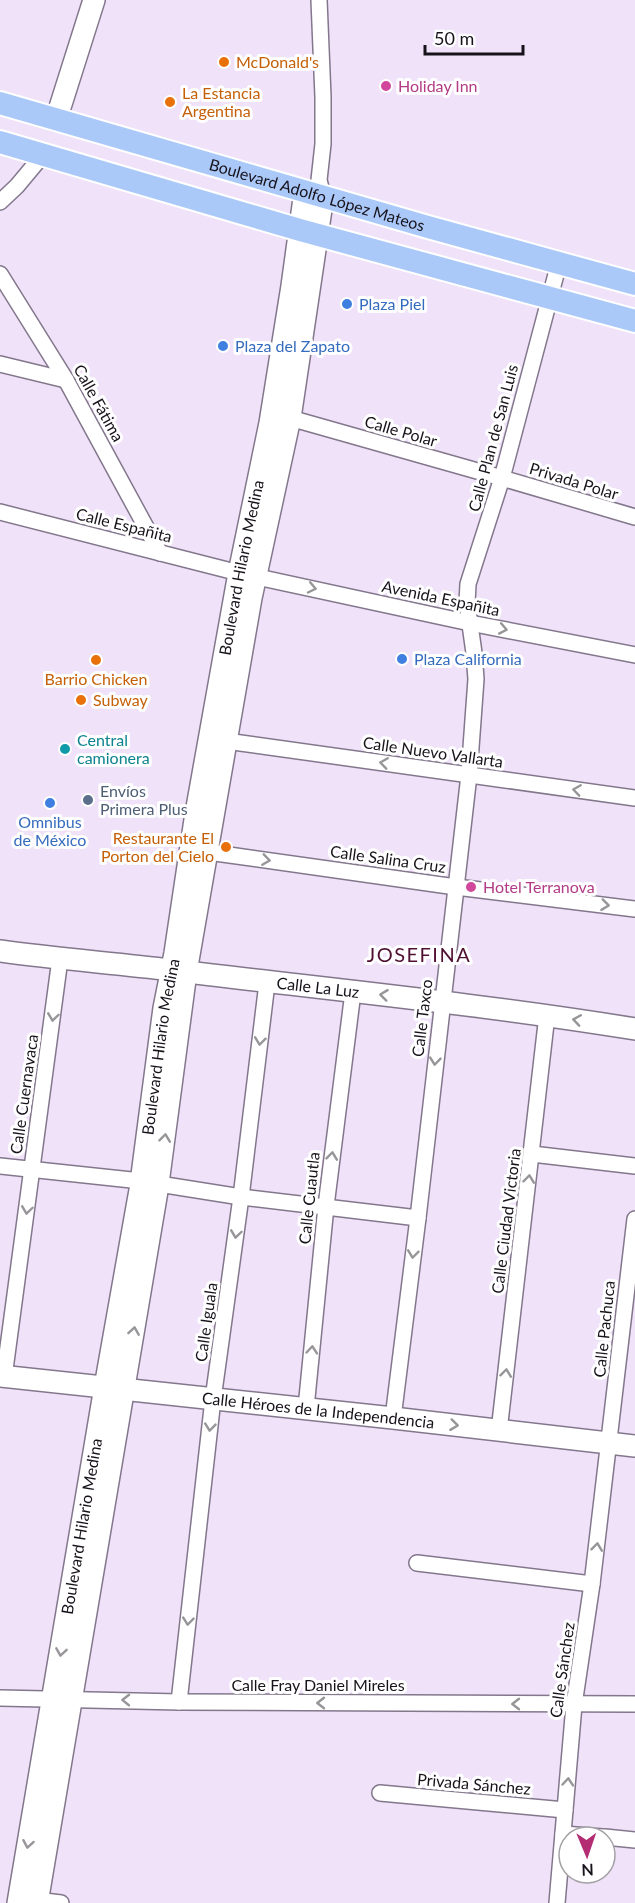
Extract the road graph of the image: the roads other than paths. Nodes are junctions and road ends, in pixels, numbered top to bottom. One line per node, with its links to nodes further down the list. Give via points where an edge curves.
1 (93, 0): 4 (main road)
2 (320, 0): 7 (street, via 323,144)
3 (0, 103): 4 (main road, Boulevard Adolfo López Mateos)
4 (56, 120): 7 (main road, Boulevard Adolfo López Mateos)
5 (0, 142): 6 (main road)
6 (42, 156): 8 (street); 9 (main road)
7 (316, 189): 9 (main road, Boulevard Hilario Medina); 10 (main road, Boulevard Adolfo López Mateos)
8 (0, 202)
9 (309, 232): 13 (main road); 17 (main road, Boulevard Hilario Medina); 22 (main road, Boulevard Hilario Medina, via 270,423)
10 (559, 263): 12 (main road, Boulevard Adolfo López Mateos); 13 (street, Calle Plan de San Luis)
11 (0, 274): 16 (street, Calle Fátima)
12 (635, 284)
13 (548, 298): 14 (main road); 18 (street, Calle Plan de San Luis)
14 (635, 321)
15 (0, 364): 16 (street)
16 (66, 380): 21 (street, Calle Fátima)
17 (290, 418): 18 (street, Calle Polar); 22 (main road, Boulevard Hilario Medina)
18 (502, 478): 20 (street, Privada Polar); 23 (street, Calle Plan de San Luis, via 468,584)
19 (0, 512): 21 (street, Calle Españita)
20 (635, 518)
21 (160, 553): 22 (street, Calle Españita)
22 (247, 574): 23 (street, Avenida Españita, one-way to 23); 25 (main road, Boulevard Hilario Medina); 33 (main road, Boulevard Hilario Medina, via 196,813)
23 (470, 623): 24 (street, Avenida Españita, one-way to 24); 26 (street, Calle Taxco, via 476,679)
24 (635, 656)
25 (226, 741): 26 (street, Calle Nuevo Vallarta, one-way to 25); 28 (main road, Boulevard Hilario Medina)
26 (469, 775): 27 (street, Calle Nuevo Vallarta, one-way to 26); 29 (street, Calle Taxco)
27 (635, 798)
28 (208, 852): 29 (street, Calle Salina Cruz, one-way to 29); 33 (main road, Boulevard Hilario Medina)
29 (456, 887): 30 (street, Calle Salina Cruz, one-way to 30); 36 (street, Calle Taxco)
30 (635, 909)
31 (0, 951): 32 (main road, Calle La Luz)
32 (60, 959): 33 (main road, Calle La Luz); 42 (street, Calle Cuernavaca, one-way to 42)
33 (179, 971): 34 (main road, Calle La Luz); 43 (main road, Boulevard Hilario Medina)
34 (267, 983): 35 (main road, Calle La Luz); 44 (street, Calle Iguala, one-way to 44)
35 (353, 992): 36 (main road, Calle La Luz, one-way to 35); 45 (street, Calle Cuautla, one-way to 35)
36 (442, 1002): 37 (main road, Calle La Luz); 46 (street, Calle Taxco, one-way to 46)
37 (547, 1015): 38 (main road, Calle La Luz, one-way to 37); 39 (street, Calle Ciudad Victoria)
38 (635, 1029)
39 (532, 1154): 41 (street); 54 (street, Calle Ciudad Victoria, one-way to 39)
40 (0, 1166): 42 (street)
41 (635, 1166)
42 (32, 1170): 43 (street); 49 (street, Calle Cuernavaca, one-way to 49)
43 (150, 1182): 44 (street); 50 (main road, Boulevard Hilario Medina)
44 (241, 1197): 45 (street); 51 (street, Calle Iguala, one-way to 51)
45 (326, 1206): 46 (street); 52 (street, Calle Cuautla, one-way to 45)
46 (418, 1218): 53 (street, Calle Taxco, one-way to 53)
47 (635, 1219): 48 (street, Calle Pachuca)
48 (631, 1286): 55 (street, Calle Pachuca)
49 (2, 1377): 50 (main road, Calle Héroes de la Independencia)
50 (115, 1388): 51 (main road, Calle Héroes de la Independencia); 60 (main road, Boulevard Hilario Medina)
51 (213, 1399): 52 (main road, Calle Héroes de la Independencia); 61 (street, Calle Iguala, one-way to 61)
52 (306, 1408): 53 (main road, Calle Héroes de la Independencia)
53 (393, 1418): 54 (main road, Calle Héroes de la Independencia, one-way to 54)
54 (499, 1431): 55 (main road, Calle Héroes de la Independencia)
55 (610, 1443): 56 (main road, Calle Héroes de la Independencia); 58 (street, Calle Sánchez, one-way to 55)
56 (635, 1446)
57 (417, 1563): 58 (street)
58 (592, 1584): 63 (street, Calle Sánchez)
59 (0, 1698): 60 (street, Calle Fray Daniel Mireles)
60 (62, 1699): 61 (street, Calle Fray Daniel Mireles, one-way to 60); 70 (main road, Boulevard Hilario Medina)
61 (179, 1702): 63 (street, Calle Fray Daniel Mireles, one-way to 61)
62 (635, 1704): 63 (street, Calle Fray Daniel Mireles)
63 (574, 1705): 65 (street, Calle Sánchez, one-way to 63)
64 (380, 1793): 65 (street, Privada Sánchez)
65 (565, 1810): 66 (street, Calle Sánchez)
66 (564, 1825)
67 (617, 1838): 68 (street)
68 (635, 1840)
69 (559, 1885): 72 (street, Calle Sánchez)
70 (28, 1901): 71 (street)
71 (61, 1903)
72 (557, 1903)

